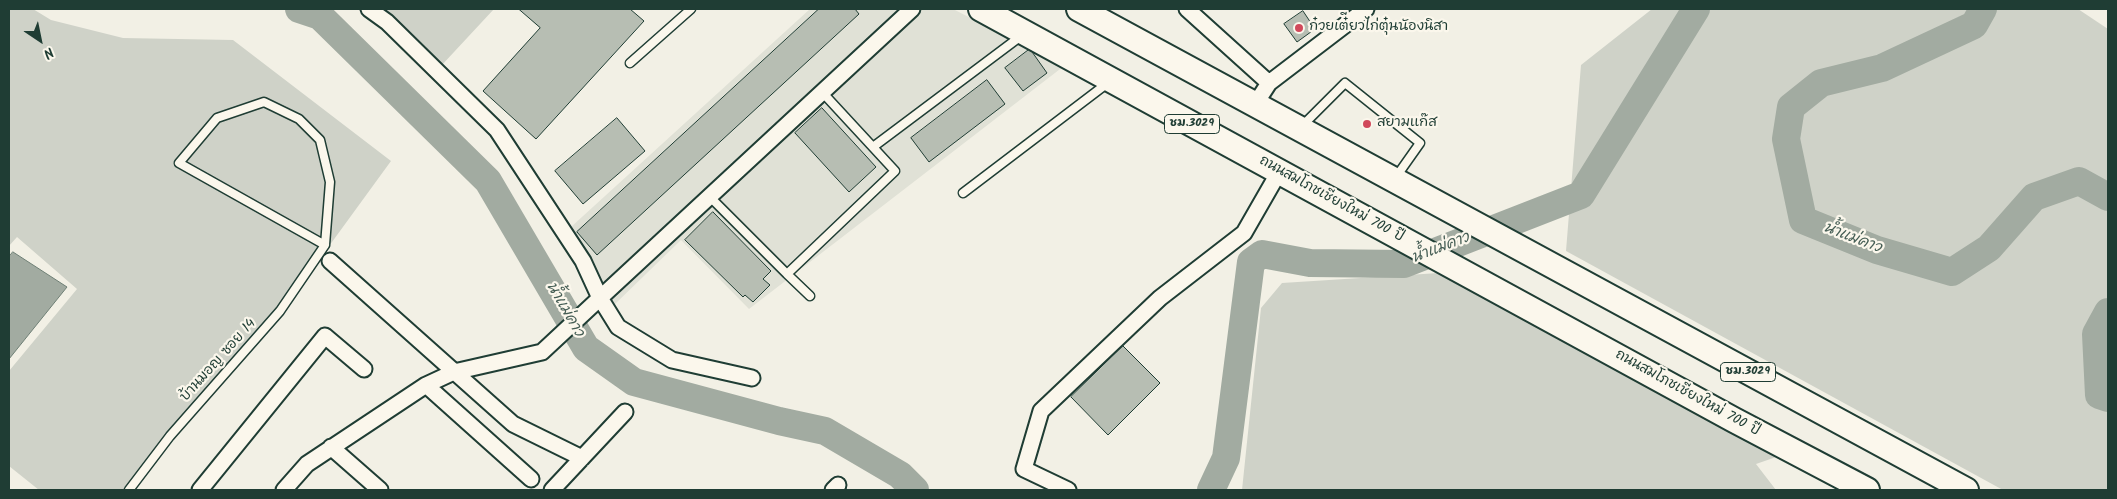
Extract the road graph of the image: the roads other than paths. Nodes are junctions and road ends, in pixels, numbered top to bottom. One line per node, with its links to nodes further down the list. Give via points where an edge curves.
1 (369, 9): 24 (street, via 387,22 497,130 583,260)
2 (691, 9): 9 (lane)
3 (912, 9): 12 (street)
4 (981, 9): 8 (main road, ถนนสมโภชเชียงใหม่ 700 ปี / ชม.3029)
5 (1079, 9): 13 (main road, ชม.3029)
6 (1187, 9): 11 (street)
7 (1366, 9): 11 (street)
8 (1024, 33): 10 (main road, ถนนสมโภชเชียงใหม่ 700 ปี / ชม.3029); 15 (lane)
9 (630, 63)
10 (1112, 79): 16 (main road, ถนนสมโภชเชียงใหม่ 700 ปี / ชม.3029); 18 (lane)
11 (1269, 83): 13 (street)
12 (822, 92): 15 (lane); 19 (street)
13 (1256, 103): 14 (main road, ชม.3029)
14 (1300, 127): 17 (main road, ชม.3029); 17 (lane, via 1345,83 1420,143)
15 (873, 147): 22 (lane, via 894,171)
16 (1279, 172): 38 (street, via 1244,233 1160,298 1041,411 1024,469); 39 (main road, ถนนสมโภชเชียงใหม่ 700 ปี / ชม.3029)
17 (1394, 179): 40 (main road, ชม.3029)
18 (963, 193)
19 (710, 197): 22 (lane); 24 (street)
20 (325, 245): 20 (lane, via 330,182 320,140 299,119 264,102 217,118 179,163); 33 (lane, บ้านมอญ ซอย 14, via 280,311 170,436)
21 (330, 261): 26 (street)
22 (787, 274): 23 (lane)
23 (810, 296)
24 (595, 303): 26 (street, via 542,352); 27 (street, via 618,327 672,360)
25 (364, 369): 34 (street, via 325,336)
26 (454, 372): 28 (street); 31 (street, via 513,424)
27 (752, 378)
28 (426, 385): 30 (street); 32 (street)
29 (625, 412): 31 (street)
30 (331, 447): 35 (street, via 307,464); 36 (street)
31 (582, 458): 37 (street)
32 (531, 479)
33 (129, 490)
34 (200, 490)
35 (284, 490)
36 (380, 490)
37 (552, 490)
38 (1068, 490)
39 (1867, 490)
40 (1966, 490)

